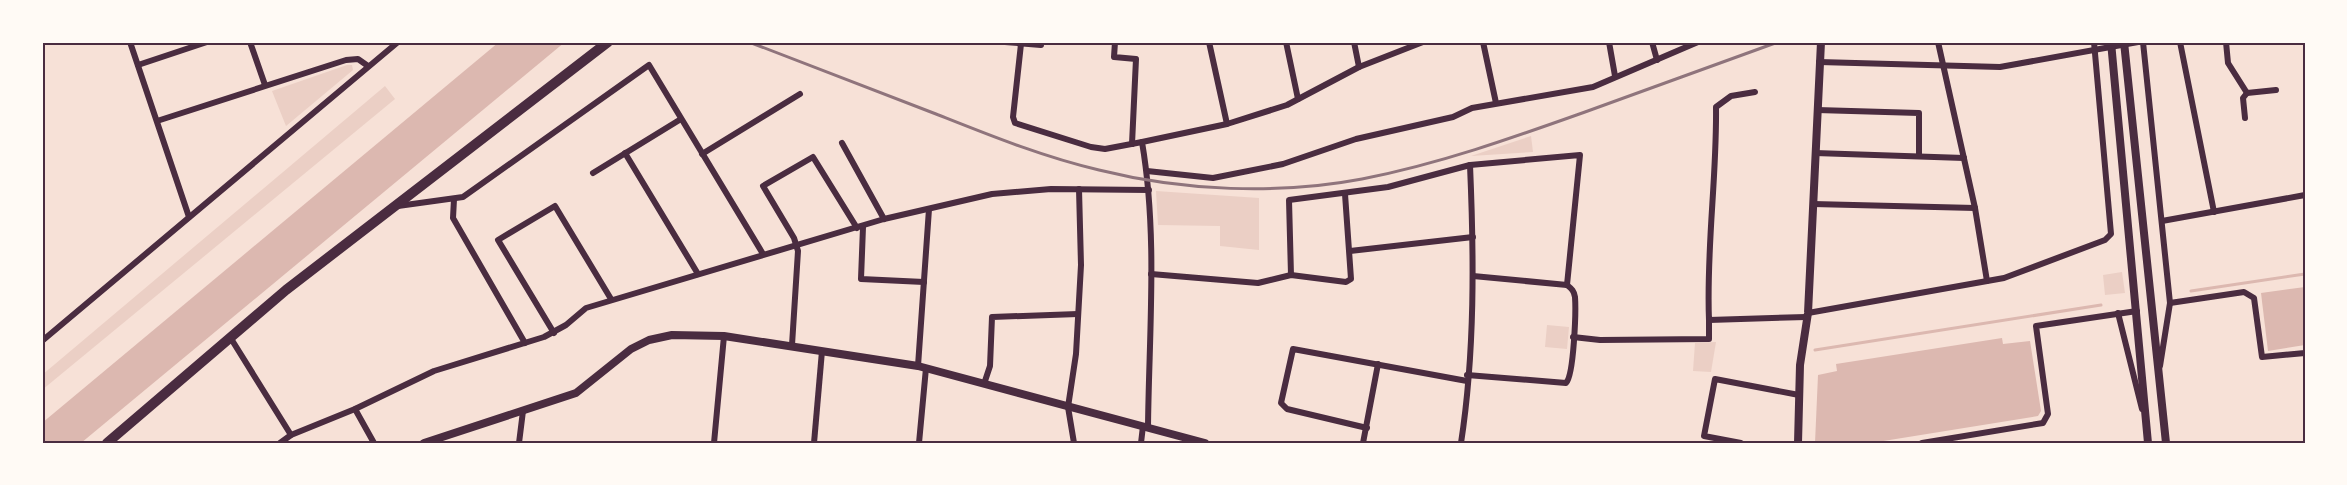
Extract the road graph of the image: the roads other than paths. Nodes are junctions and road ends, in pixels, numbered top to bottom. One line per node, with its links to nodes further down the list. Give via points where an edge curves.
1 (130, 42): 30 (street)
2 (207, 42): 30 (street)
3 (250, 42): 35 (street)
4 (398, 42): 31 (street)
5 (608, 42): 64 (highway)
6 (1005, 42): 26 (street)
7 (1041, 42): 26 (street)
8 (1115, 42): 49 (street, via 1114,57 1136,59)
9 (1209, 42): 46 (street)
10 (1286, 42): 40 (street)
11 (1354, 42): 32 (street)
12 (1421, 42): 32 (street)
13 (1483, 42): 41 (street)
14 (1609, 42): 34 (street)
15 (1652, 42): 28 (street)
16 (1698, 42): 28 (street)
17 (1821, 42): 29 (street)
18 (1938, 42): 33 (street)
19 (2094, 42): 27 (street)
20 (2111, 42): 85 (street)
21 (2124, 42): 101 (street)
22 (2138, 42): 27 (street)
23 (2143, 42): 70 (street)
24 (2180, 42): 67 (street)
25 (2226, 42): 38 (street, via 2228,63)
26 (1021, 44): 49 (street, via 1015,123 1091,147 1105,149)
27 (2095, 51): 33 (street, via 2000,67); 80 (street, via 2111,234 2059,259)
28 (1657, 60): 34 (street)
29 (1819, 62): 33 (street); 42 (street)
30 (138, 65): 45 (street)
31 (368, 66): 35 (street, via 358,59 346,60); 68 (street)
32 (1359, 67): 40 (street)
33 (1943, 68): 54 (street)
34 (1615, 76): 41 (street, via 1593,87)
35 (265, 86): 45 (street)
36 (2276, 90): 38 (street)
37 (1755, 92): 89 (street, via 1731,96 1716,107)
38 (2247, 93): 43 (street, via 2243,98)
39 (800, 94): 52 (street)
40 (1298, 99): 46 (street)
41 (1496, 104): 56 (street, via 1356,140 1283,164 1213,178)
42 (1816, 110): 51 (street); 53 (street, via 1919,113)
43 (2245, 118)
44 (681, 119): 50 (street); 52 (street); 62 (street, via 649,65 463,197)
45 (157, 121): 68 (street)
46 (1227, 124): 47 (street)
47 (1142, 142): 49 (street); 56 (street)
48 (842, 143): 69 (street)
49 (1132, 144)
50 (625, 153): 57 (street); 76 (street)
51 (1815, 153): 53 (street); 63 (street)
52 (702, 154): 75 (street)
53 (1918, 156): 54 (street)
54 (1964, 158): 65 (street)
55 (1470, 165): 60 (street); 72 (street); 82 (street, via 1580,154)
56 (1147, 171): 59 (street)
57 (593, 173)
58 (1079, 189): 59 (street); 66 (street, via 992,194); 87 (street)
59 (1149, 190): 77 (street)
60 (1345, 194): 74 (street); 78 (street, via 1289,200)
61 (2305, 195): 67 (street)
62 (454, 199): 64 (street); 95 (street, via 453,218)
63 (1813, 204): 65 (street); 88 (street)
64 (395, 206): 92 (highway)
65 (1975, 208): 80 (street)
66 (929, 209): 69 (street); 81 (street)
67 (2214, 212): 70 (street)
68 (189, 217): 94 (street)
69 (884, 219): 71 (street)
70 (2162, 221): 84 (street)
71 (860, 228): 73 (street); 73 (street, via 813,157 763,186); 81 (street, via 861,279)
72 (1473, 237): 74 (street); 79 (street)
73 (797, 244): 75 (street); 96 (street)
74 (1350, 251): 78 (street, via 1351,279 1346,282)
75 (763, 254): 76 (street)
76 (698, 274): 83 (street)
77 (1151, 274): 78 (street, via 1258,283); 109 (street)
78 (1291, 275)
79 (1473, 276): 82 (street); 102 (street)
80 (1986, 281): 88 (street)
81 (924, 282): 100 (street)
82 (1568, 285): 93 (street, via 1575,296)
83 (611, 299): 90 (street, via 586,308); 90 (street, via 555,206 508,234 498,240)
84 (2170, 303): 98 (street, via 2244,292 2254,298 2262,357); 101 (street)
85 (2137, 310): 86 (street); 108 (street)
86 (2118, 313): 108 (street); 112 (street, via 2036,326 2046,419 2043,423)
87 (1078, 314): 103 (street, via 992,317 990,366); 105 (street)
88 (1807, 315): 89 (street); 104 (street)
89 (1709, 320): 93 (street, via 1709,339)
90 (554, 333): 95 (street)
91 (724, 336): 96 (street); 107 (street, via 672,334 649,340 631,349 576,393); 118 (street)
92 (230, 337): 111 (street); 113 (highway)
93 (1573, 337): 102 (street, via 1570,377 1566,382)
94 (42, 341)
95 (525, 343): 106 (street, via 434,371)
96 (792, 345): 97 (street)
97 (822, 351): 100 (street); 119 (street)
98 (2305, 353)
99 (1378, 364): 102 (street); 110 (street); 110 (street, via 1293,349 1281,403 1287,409)
100 (922, 367): 103 (street); 120 (street)
101 (2159, 369): 130 (street)
102 (1467, 378): 125 (street)
103 (984, 384): 105 (street)
104 (1799, 395): 126 (street, via 1715,379 1704,436); 127 (street)
105 (1068, 407): 109 (street); 121 (street)
106 (355, 409): 111 (street); 115 (street)
107 (523, 411): 116 (street); 117 (street)
108 (2146, 425): 129 (street)
109 (1145, 427): 122 (street); 123 (street)
110 (1366, 428): 124 (street)
111 (291, 435): 114 (street)
112 (1967, 439): 128 (street)
113 (107, 443)
114 (280, 443)
115 (374, 443)
116 (424, 443)
117 (519, 443)
118 (714, 443)
119 (814, 443)
120 (919, 443)
121 (1074, 443)
122 (1141, 443)
123 (1205, 443)
124 (1364, 443)
125 (1461, 443)
126 (1741, 443)
127 (1798, 443)
128 (1922, 443)
129 (2148, 443)
130 (2166, 443)

